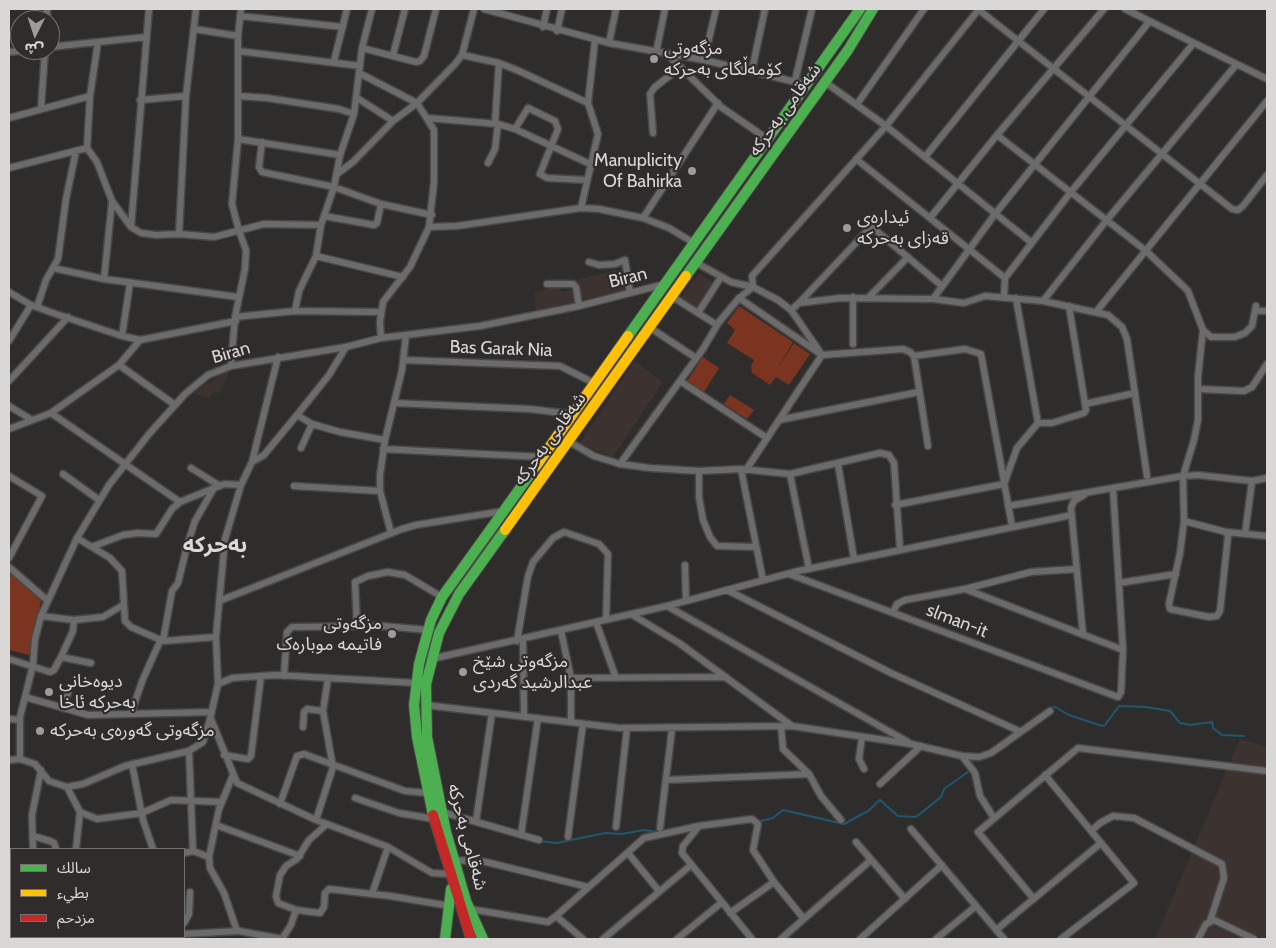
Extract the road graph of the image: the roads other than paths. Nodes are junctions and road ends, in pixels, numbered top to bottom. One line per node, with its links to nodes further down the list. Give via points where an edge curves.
1 (149, 9): 33 (street)
2 (196, 9): 29 (street)
3 (348, 9): 27 (street)
4 (372, 9): 41 (street)
5 (405, 9): 47 (street)
6 (436, 9): 47 (street, via 420,61)
7 (474, 9): 45 (street)
8 (484, 9): 23 (street)
9 (547, 9): 28 (street)
10 (562, 9): 31 (street)
11 (616, 9): 38 (street)
12 (665, 9): 44 (street)
13 (716, 9): 49 (street)
14 (766, 9): 56 (street)
15 (812, 9): 59 (street)
16 (860, 9): 26 (main road, شەقامی بەحرکە)
17 (874, 9): 30 (main road, شەقامی بەحرکە)
18 (924, 9): 72 (street)
19 (979, 9): 35 (street); 79 (street)
20 (1044, 9): 35 (street)
21 (1104, 9): 55 (street)
22 (1125, 9): 25 (street)
23 (493, 10): 28 (street)
24 (241, 12): 27 (street); 32 (street)
25 (1149, 22): 39 (street); 66 (street)
26 (851, 23): 30 (main road); 37 (main road, شەقامی بەحرکە)
27 (342, 27): 50 (street)
28 (543, 27): 31 (street)
29 (194, 29): 32 (street); 63 (street)
30 (861, 29): 42 (main road, شەقامی بەحرکە)
31 (557, 31): 34 (street)
32 (238, 36): 43 (street)
33 (146, 37): 36 (street); 67 (street)
34 (595, 40): 38 (street); 69 (street)
35 (1018, 40): 55 (street); 92 (street)
36 (98, 42): 40 (street); 62 (street)
37 (837, 42): 42 (main road); 61 (main road, شەقامی بەحرکە)
38 (609, 44): 44 (street)
39 (1193, 44): 52 (street); 80 (street)
40 (60, 47)
41 (362, 48): 47 (street); 53 (street)
42 (848, 50): 60 (main road, شەقامی بەحرکە)
43 (238, 51): 50 (street); 64 (street)
44 (656, 53): 46 (street)
45 (462, 54): 51 (street); 71 (street)
46 (668, 55): 49 (street); 54 (street)
47 (393, 56)
48 (44, 60): 73 (street)
49 (704, 60): 56 (street)
50 (334, 61): 53 (street)
51 (499, 63): 69 (street); 78 (street)
52 (1236, 65): 58 (street); 91 (street)
53 (360, 66): 57 (street)
54 (681, 67): 70 (street); 82 (street, via 650,94)
55 (1053, 69): 66 (street); 83 (street)
56 (752, 70): 59 (street)
57 (359, 73): 65 (street); 71 (street)
58 (1267, 79)
59 (795, 80): 61 (street)
60 (825, 82): 72 (street); 126 (main road, شەقامی بەحرکە)
61 (808, 85): 85 (main road, شەقامی بەحرکە)
62 (90, 96): 73 (street); 88 (street)
63 (186, 96): 67 (street); 118 (street)
64 (238, 96): 74 (street, via 277,99); 84 (street)
65 (357, 98): 74 (street); 77 (street)
66 (1089, 98): 80 (street); 96 (street)
67 (140, 100): 115 (street)
68 (1267, 101): 102 (street)
69 (588, 103): 95 (street, via 598,134)
70 (718, 103): 85 (street); 111 (street)
71 (417, 104): 76 (street); 77 (street)
72 (857, 104): 79 (street)
73 (41, 109): 75 (street)
74 (354, 114): 90 (street)
75 (9, 118)
76 (427, 118): 78 (street); 109 (street, via 434,130)
77 (393, 121): 98 (street)
78 (497, 123): 81 (street); 94 (street, via 495,149)
79 (886, 126): 92 (street); 93 (street)
80 (1126, 126): 91 (street); 104 (street)
81 (515, 129): 87 (street); 87 (street, via 526,109 532,108 557,125)
82 (653, 133)
83 (997, 135): 96 (street); 101 (street)
84 (238, 139): 86 (street); 117 (street, via 232,204)
85 (769, 140): 120 (main road, شەقامی بەحرکە)
86 (262, 142): 90 (street); 103 (street, via 259,167 262,172)
87 (549, 147): 95 (street); 100 (street, via 540,174 547,178)
88 (87, 148): 89 (street); 105 (street, via 97,162)
89 (76, 151): 97 (street); 127 (street, via 58,259)
90 (340, 155): 98 (street)
91 (1162, 155): 102 (street); 113 (street)
92 (925, 157): 101 (street)
93 (856, 158): 112 (street); 136 (street, via 752,276)
94 (488, 163)
95 (590, 164): 100 (street)
96 (1034, 165): 104 (street); 108 (street)
97 (9, 168)
98 (337, 174): 103 (street)
99 (1267, 175): 102 (street, via 1238,210)
100 (586, 180): 107 (street)
101 (957, 184): 108 (street); 112 (street)
102 (1200, 185): 122 (street)
103 (334, 188): 106 (street); 110 (street)
104 (1070, 193): 113 (street); 119 (street)
105 (112, 201): 115 (street); 131 (street)
106 (381, 204): 109 (street); 110 (street, via 374,225)
107 (581, 208): 111 (street, via 616,211); 116 (street)
108 (994, 214): 119 (street); 121 (street)
109 (432, 215): 116 (street)
110 (324, 216): 114 (street)
111 (643, 218): 120 (street)
112 (930, 218): 121 (street)
113 (1106, 221): 122 (street); 147 (street)
114 (321, 225): 117 (street, via 264,224); 123 (street)
115 (131, 227): 118 (street, via 141,233)
116 (429, 228): 128 (street)
117 (238, 231): 118 (street, via 214,237); 140 (street, via 246,250)
118 (179, 234)
119 (1032, 242): 130 (street)
120 (694, 243): 134 (main road, شەقامی بەحرکە)
121 (968, 248): 130 (street); 135 (street)
122 (1145, 250): 158 (street); 164 (street, via 1188,291)
123 (316, 256): 128 (street); 155 (street, via 299,291)
124 (908, 257): 135 (street); 143 (street); 148 (street, via 874,228 868,230)
125 (589, 262): 138 (street, via 599,265 625,260)
126 (695, 262): 129 (street); 139 (main road, شەقامی بەحرکە)
127 (53, 268): 131 (street); 150 (street)
128 (403, 277): 157 (street, via 383,302)
129 (722, 277): 136 (street); 159 (street)
130 (1005, 278): 144 (street)
131 (104, 279): 132 (street)
132 (130, 283): 140 (street); 166 (street)
133 (548, 284): 151 (street, via 572,284 576,287)
134 (666, 284): 138 (street, Biran); 149 (main road, شەقامی بەحرکە)
135 (942, 286): 146 (street)
136 (753, 287): 141 (street); 154 (street)
137 (9, 292): 150 (street)
138 (630, 292): 151 (street, Biran)
139 (671, 296): 156 (main road, شەقامی بەحرکە); 159 (street)
140 (238, 297): 161 (street)
141 (740, 298): 162 (street); 172 (street)
142 (853, 298): 143 (street); 148 (street); 170 (street)
143 (868, 298): 146 (street)
144 (1004, 298): 145 (street); 146 (street, via 982,296 964,303)
145 (1016, 298): 147 (street); 195 (street)
146 (933, 299)
147 (1043, 301): 152 (street)
148 (799, 303): 154 (street)
149 (652, 305): 156 (main road, via 655,311); 182 (main road, شەقامی بەحرکە)
150 (34, 306): 160 (street); 169 (street)
151 (579, 306): 165 (street, Biran, via 480,326)
152 (1069, 306): 158 (street); 187 (street)
153 (1261, 309): 164 (street, via 1252,326 1235,337 1211,337)
154 (791, 310): 172 (street)
155 (295, 311): 157 (street); 161 (street)
156 (661, 311): 163 (main road, شەقامی بەحرکە)
157 (381, 312): 167 (street)
158 (1096, 312): 185 (street, via 1113,318 1125,333)
159 (698, 314): 162 (street)
160 (68, 317): 166 (street); 180 (street)
161 (235, 319): 168 (street); 179 (street)
162 (717, 325): 175 (street)
163 (650, 327): 175 (street); 200 (main road, شەقامی بەحرکە)
164 (1203, 330): 183 (street)
165 (406, 335): 167 (street, Biran); 176 (street)
166 (122, 336): 168 (street)
167 (381, 338): 171 (street, Biran)
168 (140, 340): 178 (street)
169 (9, 341)
170 (852, 344)
171 (346, 347): 174 (street, Biran); 192 (street, via 329,375)
172 (822, 355): 173 (street, via 903,349); 194 (street)
173 (914, 356): 184 (street); 219 (street, via 965,349 981,354)
174 (278, 358): 179 (street, Biran); 205 (street)
175 (696, 358): 181 (street)
176 (403, 360): 182 (street, Bas Garak Nia, via 560,366); 186 (street)
177 (1267, 364): 183 (street, via 1252,387 1244,391)
178 (119, 365): 188 (street); 190 (street)
179 (231, 366): 188 (street, Biran, via 208,375)
180 (9, 381)
181 (680, 381): 198 (street); 207 (street)
182 (594, 383): 191 (main road, شەقامی بەحرکە)
183 (1199, 389): 216 (street, via 1195,433)
184 (919, 392): 194 (street); 201 (street)
185 (1135, 393): 187 (street); 215 (street)
186 (394, 403): 191 (street); 199 (street)
187 (1085, 404): 195 (street, via 1086,410 1080,415 1052,423)
188 (175, 405): 206 (street, Biran)
189 (9, 406): 193 (street)
190 (51, 413): 193 (street); 206 (street)
191 (572, 414): 204 (main road, شەقامی بەحرکە)
192 (297, 415): 196 (street); 205 (street, via 264,455)
193 (32, 420): 197 (street)
194 (779, 420): 198 (street)
195 (1038, 423): 219 (street, via 1017,448)
196 (312, 424): 199 (street); 202 (street)
197 (9, 429)
198 (767, 438): 210 (street)
199 (385, 440): 203 (street)
200 (568, 441): 207 (street, via 594,456); 276 (main road, شەقامی بەحرکە, via 456,599)
201 (928, 446)
202 (301, 448)
203 (384, 449): 204 (street); 224 (street)
204 (542, 457): 230 (main road, شەقامی بەحرکە)
205 (252, 462): 220 (street)
206 (128, 463): 226 (street, Biran); 227 (street, via 146,480)
207 (620, 464): 211 (street)
208 (838, 464): 213 (street); 228 (street, via 880,453 889,455 894,463); 243 (street)
209 (191, 468): 222 (street)
210 (744, 469): 211 (street); 213 (street); 240 (street)
211 (699, 471): 240 (street, via 699,497 710,537 717,546)
212 (63, 474): 226 (street)
213 (790, 474): 246 (street)
214 (9, 476): 242 (street, via 42,496)
215 (1147, 476)
216 (1183, 476): 218 (street); 223 (street); 232 (street)
217 (1265, 480): 218 (street)
218 (1252, 481): 236 (street)
219 (1004, 484): 228 (street); 229 (street)
220 (241, 485): 222 (street); 257 (street, via 225,539)
221 (294, 486): 224 (street)
222 (217, 487): 227 (street); 271 (street, via 195,521 178,583 172,591)
223 (1112, 488): 225 (street); 251 (street)
224 (380, 492): 235 (street)
225 (1090, 492): 229 (street); 231 (street, via 1074,501)
226 (99, 500): 238 (street, Biran)
227 (180, 502): 239 (street, via 156,534 123,535)
228 (895, 504): 241 (street)
229 (1008, 506): 233 (street)
230 (504, 511): 235 (street, via 416,524); 254 (main road, شەقامی بەحرکە)
231 (1072, 514): 233 (street); 247 (street)
232 (1184, 521): 234 (street); 249 (street)
233 (1012, 526): 241 (street)
234 (1226, 532): 236 (street); 249 (street, via 1217,616 1170,609)
235 (391, 533): 257 (street)
236 (1245, 534): 237 (street)
237 (1267, 536)
238 (77, 538): 239 (street); 256 (street, Biran)
239 (94, 546): 258 (street, via 122,571)
240 (755, 547): 250 (street)
241 (900, 549): 243 (street)
242 (9, 558)
243 (854, 559): 246 (street)
244 (685, 565): 255 (street)
245 (9, 567): 256 (street)
246 (809, 569): 248 (street)
247 (1077, 569): 252 (street, via 1030,572); 269 (street)
248 (789, 574): 250 (street); 260 (street, slman-it)
249 (1176, 574): 251 (street)
250 (763, 580): 253 (street)
251 (1118, 583): 273 (street)
252 (965, 589): 260 (street, via 900,602); 269 (street)
253 (726, 590): 255 (street); 308 (street, via 890,673)
254 (442, 597): 266 (street, via 404,575 388,572 368,576 355,582); 267 (main road, شەقامی بەحرکە)
255 (686, 600): 259 (street)
256 (48, 601): 262 (street, Biran)
257 (219, 601): 270 (street)
258 (123, 605): 263 (street, via 103,617); 271 (street, via 125,621 131,627)
259 (667, 606): 261 (street); 310 (street)
260 (893, 612): 273 (street, slman-it, via 1114,697 1121,692)
261 (631, 614): 264 (street); 281 (street)
262 (41, 616): 263 (street); 278 (street, Biran)
263 (74, 620): 274 (street, via 73,631)
264 (606, 620): 265 (street); 272 (street, via 608,554 599,544 564,532 554,538 534,562 528,576)
265 (596, 622): 268 (street); 283 (street)
266 (357, 626): 267 (street); 280 (street, via 288,628)
267 (428, 630): 285 (main road, شەقامی بەحرکە)
268 (560, 630): 272 (street); 282 (street)
269 (1083, 634): 273 (street)
270 (216, 637): 271 (street); 286 (street)
271 (162, 640): 293 (street, via 143,679)
272 (520, 640): 276 (street); 296 (street)
273 (1123, 650)
274 (61, 657): 277 (street); 278 (street, via 53,672)
275 (9, 659): 278 (street)
276 (431, 659): 289 (main road, شەقامی بەحرکە)
277 (91, 663)
278 (33, 665): 288 (street, Biran)
279 (261, 676): 280 (street); 286 (street, via 232,678); 313 (street, via 251,756 248,759)
280 (284, 676): 284 (street)
281 (726, 677): 283 (street); 304 (street)
282 (571, 678): 283 (street); 300 (street)
283 (616, 678)
284 (328, 679): 285 (street); 291 (street)
285 (416, 683): 302 (main road, شەقامی بەحرکە)
286 (218, 684): 295 (street)
287 (68, 693): 290 (street)
288 (24, 697): 290 (street); 299 (street, Biran)
289 (426, 705): 294 (street); 302 (main road, شەقامی بەحرکە)
290 (64, 708): 293 (street, via 88,715)
291 (323, 711): 305 (street, via 307,709); 318 (street)
292 (1050, 711): 308 (street)
293 (132, 713): 295 (street)
294 (492, 713): 296 (street); 342 (street)
295 (211, 716): 312 (street, via 203,742); 313 (street)
296 (524, 717): 297 (street)
297 (538, 718): 300 (street); 350 (street)
298 (9, 719): 299 (street)
299 (20, 720): 315 (street, Biran)
300 (571, 722): 301 (street)
301 (583, 724): 306 (street); 352 (street)
302 (421, 725): 317 (main road, شەقامی بەحرکە)
303 (781, 726): 304 (street); 307 (street); 324 (street, via 783,749)
304 (792, 726): 309 (street)
305 (303, 727)
306 (627, 728): 307 (street); 346 (street)
307 (672, 729): 327 (street)
308 (1019, 731): 314 (street, via 985,756)
309 (862, 737): 310 (street); 321 (street, via 860,759)
310 (911, 744): 311 (street)
311 (920, 746): 314 (street); 328 (street)
312 (189, 751): 319 (street); 332 (street)
313 (224, 755): 325 (street)
314 (962, 756): 338 (street, via 975,773 980,796)
315 (20, 759): 316 (street); 322 (street, via 35,764)
316 (10, 760): 320 (street)
317 (425, 760): 330 (main road, شەقامی بەحرکە); 336 (main road, شەقامی بەحرکە)
318 (333, 763): 330 (street, via 405,790); 334 (street, via 304,754 297,756); 340 (street)
319 (132, 764): 329 (street, via 83,784); 337 (street)
320 (9, 767)
321 (864, 769)
322 (41, 770): 329 (street, via 49,781); 351 (street, via 32,814)
323 (1267, 771): 326 (street, via 1078,748)
324 (809, 774): 327 (street); 341 (street, via 821,796)
325 (233, 775): 333 (street); 334 (street, via 237,783)
326 (1045, 775): 338 (street); 349 (street)
327 (666, 780): 347 (street)
328 (880, 784)
329 (67, 786): 335 (street)
330 (427, 793): 339 (main road, شەقامی بەحرکە)
331 (354, 798): 339 (street, via 399,813)
332 (189, 802): 333 (street); 337 (street, via 171,800); 361 (street)
333 (222, 802): 344 (street)
334 (280, 804): 340 (street)
335 (80, 812): 337 (street, via 97,819); 359 (street)
336 (442, 812): 342 (street); 366 (main road, شەقامی بەحرکە)
337 (142, 813): 360 (street)
338 (994, 818): 377 (street, via 978,832)
339 (434, 819): 370 (main road, شەقامی بەحرکە)
340 (316, 820): 343 (street)
341 (841, 820)
342 (476, 821): 350 (street)
343 (326, 824): 356 (street); 364 (street, via 308,840)
344 (216, 825): 364 (street); 365 (street)
345 (699, 826): 363 (street, via 644,838); 368 (street, via 683,846 682,853); 371 (street, via 752,819 758,824 753,850)
346 (616, 828)
347 (660, 828)
348 (911, 829): 369 (street)
349 (1091, 831): 355 (street); 386 (street, via 1113,816 1134,818 1222,864 1224,878)
350 (521, 835): 353 (street)
351 (33, 836): 357 (street); 358 (street, via 54,843)
352 (568, 837)
353 (540, 840)
354 (856, 842): 367 (street)
355 (1101, 843): 377 (street); 402 (street, via 1134,883)
356 (388, 847): 370 (street, via 432,873); 375 (street)
357 (33, 848)
358 (56, 848)
359 (76, 848)
360 (153, 848)
361 (193, 852): 362 (street); 365 (street)
362 (185, 853)
363 (628, 853): 372 (street); 373 (street)
364 (300, 856): 381 (street, via 280,875 276,896 278,903)
365 (210, 857): 389 (street, via 210,868 224,894)
366 (454, 860): 372 (street, via 486,862); 382 (main road, شەقامی بەحرکە)
367 (871, 860): 376 (street); 385 (street)
368 (691, 864): 373 (street); 378 (street)
369 (942, 865): 376 (street); 380 (street)
370 (450, 878): 379 (main road); 393 (main road, شەقامی بەحرکە)
371 (774, 882): 383 (street); 385 (street)
372 (588, 887): 384 (street)
373 (659, 891): 396 (street)
374 (190, 892): 387 (street, via 190,914)
375 (372, 894): 379 (street); 381 (street, via 329,889 320,912)
376 (905, 899): 399 (street)
377 (1034, 899): 388 (street)
378 (721, 903): 383 (street); 391 (street)
379 (450, 906): 392 (main road)
380 (976, 906): 388 (street); 400 (street)
381 (296, 910): 389 (street, via 282,939)
382 (470, 910): 384 (street, via 548,922); 394 (main road, شەقامی بەحرکە)
383 (730, 913): 397 (street)
384 (556, 916): 395 (street)
385 (804, 919): 398 (street)
386 (1210, 921): 403 (street); 404 (street, via 1217,920)
387 (185, 922)
388 (996, 930): 401 (street)
389 (237, 931): 390 (street)
390 (185, 937)
391 (680, 938)
392 (445, 939)
393 (471, 939)
394 (483, 939)
395 (583, 939)
396 (603, 939)
397 (752, 939)
398 (781, 939)
399 (860, 939)
400 (936, 939)
401 (1004, 939)
402 (1061, 939)
403 (1198, 939)
404 (1254, 939)

